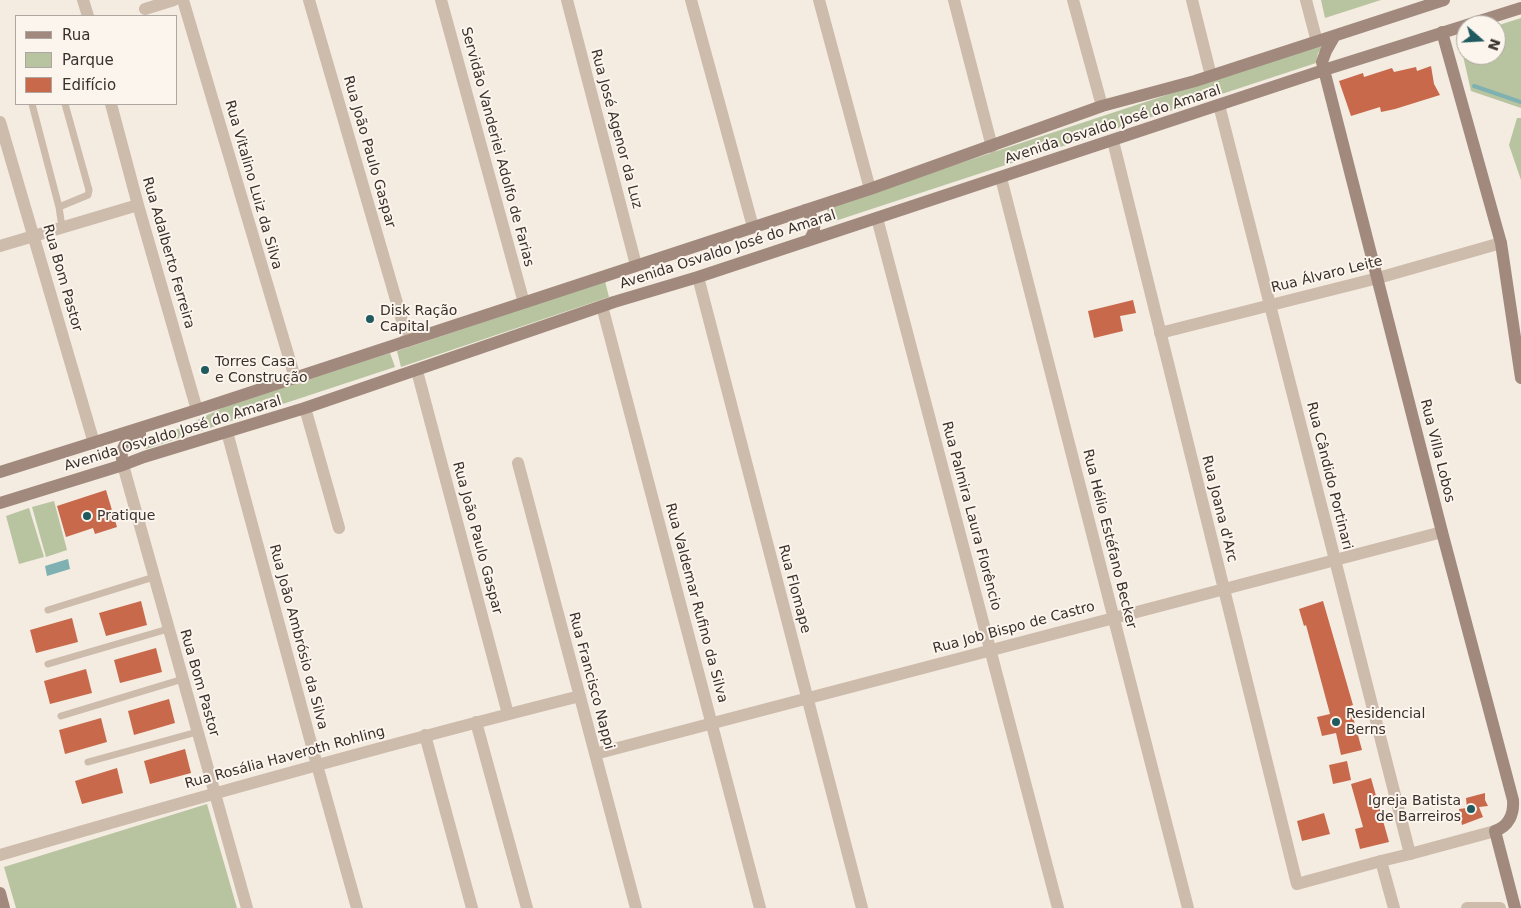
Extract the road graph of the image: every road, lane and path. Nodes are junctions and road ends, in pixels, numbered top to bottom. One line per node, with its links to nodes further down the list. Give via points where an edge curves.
1 (83, 0): 16 (street)
2 (174, 0): 15 (street)
3 (183, 0): 51 (street, Rua Vitalino Luiz da Silva)
4 (309, 0): 49 (street, Rua João Paulo Gaspar)
5 (441, 0): 45 (street, Servidão Vanderiei Adolfo de Farias)
6 (566, 0): 42 (street, Rua José Agenor da Luz)
7 (691, 0): 37 (street)
8 (819, 0): 31 (street)
9 (954, 0): 29 (street)
10 (1073, 0): 26 (street)
11 (1192, 0): 21 (street)
12 (1306, 0): 19 (street)
13 (1441, 1): 18 (main road, Avenida Osvaldo José do Amaral)
14 (1521, 8): 17 (main road, Avenida Osvaldo José do Amaral)
15 (145, 9)
16 (88, 15)
17 (1442, 32): 20 (main road, Avenida Osvaldo José do Amaral); 40 (main road)
18 (1334, 37): 19 (main road, Avenida Osvaldo José do Amaral); 20 (main road, via 1322,62)
19 (1317, 42): 21 (main road, Avenida Osvaldo José do Amaral)
20 (1324, 70): 25 (main road, Avenida Osvaldo José do Amaral); 44 (main road, Rua Villa Lobos)
21 (1211, 76): 26 (main road, Avenida Osvaldo José do Amaral)
22 (32, 105): 33 (lane)
23 (64, 105): 33 (lane, via 89,190 88,195)
24 (111, 105): 32 (street, Rua Adalberto Ferreira)
25 (1219, 105): 28 (main road, Avenida Osvaldo José do Amaral); 47 (street, Rua Cândido Portinari)
26 (1102, 106): 29 (main road, Avenida Osvaldo José do Amaral)
27 (0, 122): 38 (street, Rua Bom Pastor)
28 (1113, 141): 30 (main road, Avenida Osvaldo José do Amaral); 48 (street, Rua Joana d'Arc)
29 (992, 147): 31 (main road, Avenida Osvaldo José do Amaral)
30 (1001, 178): 35 (main road, Avenida Osvaldo José do Amaral); 67 (street, Rua Hélio Estéfano Becker)
31 (870, 189): 34 (main road, Avenida Osvaldo José do Amaral)
32 (138, 205): 36 (street); 54 (street, Rua Adalberto Ferreira)
33 (59, 207): 36 (lane)
34 (806, 210): 37 (main road, Avenida Osvaldo José do Amaral); 39 (main road, via 815,224)
35 (877, 218): 39 (main road, Avenida Osvaldo José do Amaral); 69 (street, Rua Palmira Laura Florêncio)
36 (62, 227): 38 (street)
37 (753, 227): 42 (main road, Avenida Osvaldo José do Amaral)
38 (34, 236): 41 (street); 56 (street, Rua Bom Pastor)
39 (809, 240): 43 (main road, Avenida Osvaldo José do Amaral)
40 (1501, 243): 44 (street, Rua Álvaro Leite); 52 (main road)
41 (0, 246)
42 (636, 265): 45 (main road, Avenida Osvaldo José do Amaral)
43 (698, 277): 46 (main road, Avenida Osvaldo José do Amaral); 73 (street, Rua Flomape)
44 (1378, 278): 47 (street, Rua Álvaro Leite); 62 (main road, Rua Villa Lobos)
45 (524, 303): 49 (main road, Avenida Osvaldo José do Amaral)
46 (602, 306): 50 (main road, Avenida Osvaldo José do Amaral); 77 (street, Rua Valdemar Rufino da Silva)
47 (1270, 306): 48 (street, Rua Álvaro Leite); 63 (street, Rua Cândido Portinari)
48 (1160, 333): 65 (street, Rua Joana d'Arc)
49 (408, 341): 51 (main road, Avenida Osvaldo José do Amaral)
50 (417, 371): 53 (main road, Avenida Osvaldo José do Amaral); 74 (street, Rua João Paulo Gaspar)
51 (295, 378): 54 (main road, Avenida Osvaldo José do Amaral)
52 (1521, 378)
53 (304, 408): 55 (main road, Avenida Osvaldo José do Amaral); 61 (street)
54 (197, 410): 56 (main road, Avenida Osvaldo José do Amaral); 58 (main road, via 126,441 121,452)
55 (227, 432): 58 (main road, Avenida Osvaldo José do Amaral); 82 (street, Rua João Ambrósio da Silva)
56 (94, 443): 59 (main road, Avenida Osvaldo José do Amaral)
57 (518, 462): 72 (street, Rua Francisco Nappi)
58 (122, 465): 60 (main road, Avenida Osvaldo José do Amaral); 64 (street, Rua Bom Pastor)
59 (0, 472)
60 (0, 504)
61 (339, 528)
62 (1442, 532): 63 (street, Rua Job Bispo de Castro); 84 (main road, Rua Villa Lobos, via 1513,800 1508,822)
63 (1335, 560): 65 (street, Rua Job Bispo de Castro); 85 (street, Rua Cândido Portinari)
64 (154, 577): 66 (lane); 68 (street, Rua Bom Pastor)
65 (1224, 589): 67 (street, Rua Job Bispo de Castro); 87 (street, Rua Joana d'Arc, via 1297,884)
66 (48, 610)
67 (1114, 618): 69 (street, Rua Job Bispo de Castro); 98 (street, Rua Hélio Estéfano Becker)
68 (168, 629): 70 (lane); 71 (street, Rua Bom Pastor)
69 (991, 650): 73 (street, Rua Job Bispo de Castro); 97 (street, Rua Palmira Laura Florêncio)
70 (48, 664)
71 (182, 679): 75 (lane); 78 (street, Rua Bom Pastor)
72 (580, 696): 74 (street, Rua Rosália Haveroth Rohling); 80 (street, Rua Francisco Nappi)
73 (807, 698): 77 (street, Rua Job Bispo de Castro); 96 (street, Rua Flomape)
74 (508, 714): 76 (street, Rua Rosália Haveroth Rohling)
75 (61, 716)
76 (476, 722): 79 (street, Rua Rosália Haveroth Rohling); 93 (street)
77 (712, 723): 80 (street, Rua Job Bispo de Castro); 95 (street, Rua Valdemar Rufino da Silva)
78 (197, 732): 81 (lane); 83 (street, Rua Bom Pastor)
79 (425, 735): 82 (street, Rua Rosália Haveroth Rohling); 92 (street)
80 (595, 754): 94 (street, Rua Francisco Nappi)
81 (88, 762)
82 (317, 765): 83 (street, Rua Rosália Haveroth Rohling); 91 (street, Rua João Ambrósio da Silva)
83 (214, 793): 86 (street, Rua Rosália Haveroth Rohling); 90 (street, Rua Bom Pastor)
84 (1495, 831): 85 (street); 102 (main road)
85 (1410, 854): 87 (street)
86 (0, 855)
87 (1381, 861): 99 (street)
88 (0, 893): 89 (main road)
89 (4, 908)
90 (247, 908)
91 (357, 908)
92 (472, 908)
93 (527, 908)
94 (636, 908)
95 (760, 908)
96 (862, 908)
97 (1058, 908)
98 (1188, 908)
99 (1394, 908)
100 (1468, 908): 101 (street)
101 (1500, 908)
102 (1515, 908)

